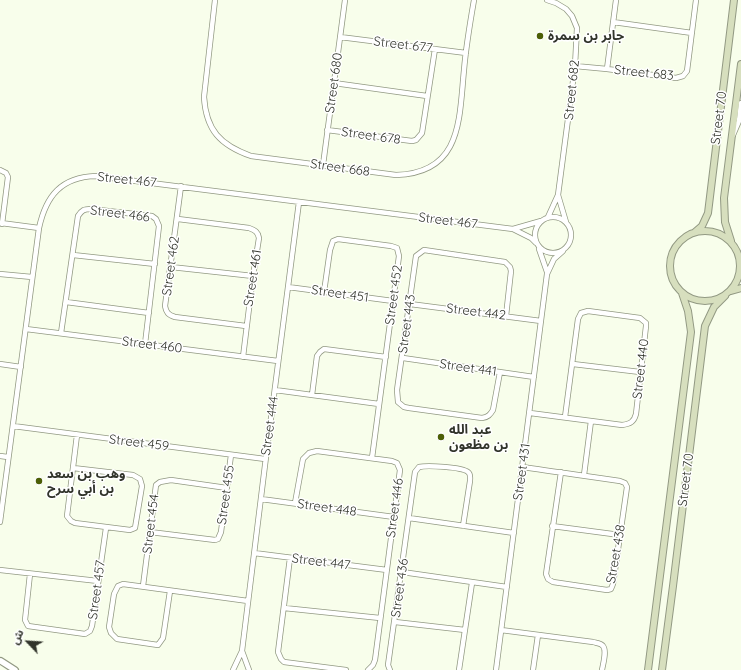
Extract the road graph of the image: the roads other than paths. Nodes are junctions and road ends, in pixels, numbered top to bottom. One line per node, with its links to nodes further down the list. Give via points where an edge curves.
1 (215, 0): 21 (street, Street 668, via 204,97 204,109 213,131 229,147 251,156)
2 (345, 0): 10 (street, Street 680)
3 (474, 0): 12 (street, Street 668)
4 (547, 0): 14 (street, Street 682, via 566,9 574,21 577,28)
5 (616, 0): 8 (street)
6 (696, 0): 9 (street, Street 683)
7 (734, 0): 33 (main road, Street 70, via 708,213 705,222)
8 (614, 22): 9 (street); 15 (street)
9 (692, 33): 15 (street, Street 683, via 687,71 683,76 676,78)
10 (340, 37): 11 (street, Street 677); 16 (street, Street 680)
11 (435, 49): 12 (street, Street 677); 17 (street, Street 678)
12 (466, 53): 21 (street, Street 668, via 456,135 440,160 422,171 407,175)
13 (741, 64): 20 (main road, Street 70)
14 (576, 66): 15 (street, Street 683); 24 (street, Street 682)
15 (607, 69)
16 (334, 83): 17 (street); 19 (street, Street 680)
17 (427, 96): 19 (street, Street 678, via 422,132 416,140)
18 (741, 103): 20 (street, via 739,121)
19 (327, 130): 21 (street, Street 680)
20 (731, 138): 35 (main road, Street 70, via 723,210)
21 (324, 165)
22 (0, 170): 30 (street, via 8,177)
23 (181, 186): 25 (street, Street 467); 27 (street, Street 462); 31 (street, Street 467, via 96,176 76,179 68,182 51,196)
24 (558, 195): 26 (street, Street 682); 29 (street, Street 682)
25 (299, 202): 32 (street, Street 467); 45 (street, Street 444)
26 (548, 217): 28 (street); 29 (street, via 558,217)
27 (178, 219): 40 (street, Street 462); 43 (street, Street 461, via 249,228 256,232 259,238)
28 (541, 221): 32 (street, Street 467); 34 (street, via 534,234)
29 (566, 222): 36 (street, via 571,234 568,246)
30 (1, 224): 31 (street)
31 (39, 228): 44 (street, Street 467)
32 (513, 229): 34 (street, Street 467)
33 (695, 232): 35 (main road, via 712,231); 49 (main road, via 681,241 670,259 673,280)
34 (537, 244): 36 (street, via 549,253); 42 (street, Street 431)
35 (733, 244): 37 (main road)
36 (563, 251): 42 (street, Street 431, via 554,259)
37 (739, 254): 47 (main road, via 740,272)
38 (73, 255): 39 (street); 39 (street, Street 466, via 78,216 81,211 91,209 152,216 156,219 159,226); 52 (street, Street 466)
39 (155, 264): 54 (street, Street 466)
40 (171, 267): 43 (street); 57 (street, Street 462, via 165,306 168,314)
41 (0, 274): 44 (street)
42 (547, 274): 56 (street, Street 431)
43 (253, 276): 57 (street, Street 461)
44 (32, 277): 58 (street, Street 467)
45 (288, 287): 48 (street, Street 451); 64 (street, Street 444)
46 (741, 288): 47 (main road)
47 (731, 291): 50 (main road)
48 (324, 292): 51 (street, Street 451); 51 (street, Street 452, via 330,250 333,241 338,239 397,248 399,256)
49 (682, 293): 50 (main road, via 692,300 703,302); 132 (main road, Street 70, via 691,332)
50 (725, 296): 133 (main road, Street 70, via 714,307 705,326)
51 (393, 301): 61 (street, Street 452)
52 (66, 302): 54 (street); 59 (street, Street 466)
53 (410, 304): 55 (street, Street 442); 55 (street, Street 443, via 416,256 424,250 499,260 508,264 511,271); 63 (street, Street 443)
54 (149, 313): 60 (street, Street 466)
55 (506, 316): 56 (street, Street 442)
56 (541, 321): 70 (street, Street 431)
57 (246, 326): 62 (street, Street 461)
58 (26, 329): 59 (street, Street 460); 67 (street, Street 467)
59 (61, 334): 60 (street, Street 460)
60 (144, 344): 62 (street, Street 460)
61 (386, 356): 72 (street, via 324,349 317,356); 73 (street, Street 452)
62 (243, 357): 64 (street, Street 460)
63 (403, 358): 68 (street, Street 441); 68 (street, Street 443, via 397,395 398,402 409,408 486,417 493,410)
64 (278, 361): 71 (street, Street 444)
65 (0, 364): 67 (street)
66 (573, 364): 69 (street); 69 (street, Street 440, via 579,316 588,311 635,317 644,321 646,326); 75 (street, Street 440)
67 (21, 367): 77 (street, Street 467)
68 (500, 372): 70 (street, Street 441)
69 (640, 372): 76 (street, Street 440, via 636,414 632,422 622,425)
70 (534, 377): 74 (street, Street 431)
71 (275, 390): 72 (street); 83 (street, Street 444)
72 (312, 395): 73 (street)
73 (379, 404): 82 (street, Street 452)
74 (530, 413): 75 (street, Street 440); 85 (street, Street 431)
75 (565, 417): 76 (street, Street 440)
76 (591, 421): 87 (street)
77 (13, 426): 78 (street, Street 459); 81 (street, Street 467)
78 (77, 435): 79 (street, Street 459); 84 (street)
79 (231, 455): 83 (street, Street 459); 88 (street, Street 455)
80 (0, 456): 81 (street)
81 (8, 457): 91 (street, Street 467)
82 (372, 458): 90 (street, Street 446, via 317,451 308,453 303,459); 92 (street, Street 446, via 392,461 399,466)
83 (265, 459): 89 (street, Street 444)
84 (73, 468): 97 (street, via 67,516 75,523); 97 (street, via 133,475 140,480 142,486 135,528)
85 (523, 468): 86 (street, Street 438); 99 (street, Street 431)
86 (561, 472): 87 (street, Street 438); 96 (street, Street 438)
87 (584, 475): 100 (street, Street 438, via 625,483 627,487)
88 (226, 488): 98 (street, Street 454, via 171,480 160,482 155,491); 98 (street, Street 455, via 218,539)
89 (261, 499): 90 (street, Street 448); 101 (street, Street 444)
90 (295, 503): 92 (street, Street 448)
91 (1, 511): 94 (street, Street 467)
92 (394, 517): 104 (street, Street 446)
93 (409, 518): 95 (street); 95 (street, Street 436, via 419,467 459,469 468,472 470,476); 105 (street, Street 436)
94 (0, 522)
95 (463, 526): 99 (street)
96 (552, 526): 100 (street); 100 (street, Street 438, via 546,574 548,579 553,582 607,590 612,589 614,584)
97 (106, 528): 107 (street, Street 457)
98 (150, 532): 109 (street, Street 454)
99 (514, 532): 110 (street, Street 431)
100 (620, 536)
101 (254, 553): 102 (street, Street 447); 112 (street, Street 444)
102 (290, 558): 104 (street, Street 447); 113 (street)
103 (0, 570): 106 (street)
104 (387, 570): 114 (street, Street 446)
105 (402, 572): 108 (street); 115 (street, Street 436)
106 (30, 574): 107 (street); 107 (street, Street 457, via 25,620 28,626 85,634 92,626)
107 (98, 581)
108 (472, 583): 110 (street); 116 (street)
109 (143, 586): 111 (street); 111 (street, via 123,584 115,589 109,626 117,639 158,645 163,638)
110 (507, 587): 117 (street, Street 431)
111 (170, 591): 112 (street)
112 (248, 601): 119 (street, Street 444)
113 (284, 608): 114 (street); 125 (street, via 278,652 281,659 284,662)
114 (380, 618): 126 (street, Street 446, via 375,660)
115 (395, 622): 116 (street); 127 (street, Street 436, via 388,665)
116 (465, 630): 128 (street)
117 (501, 630): 118 (street); 129 (street, Street 431)
118 (538, 635): 130 (street); 131 (street, via 603,646 605,650)
119 (242, 651): 123 (street, Street 444); 124 (street, Street 444)
120 (0, 660): 121 (street); 122 (street)
121 (3, 670)
122 (15, 670)
123 (233, 670)
124 (249, 670)
125 (346, 670)
126 (368, 670)
127 (390, 670)
128 (460, 670)
129 (496, 670)
130 (533, 670)
131 (602, 670)
132 (648, 670)
133 (662, 670)

